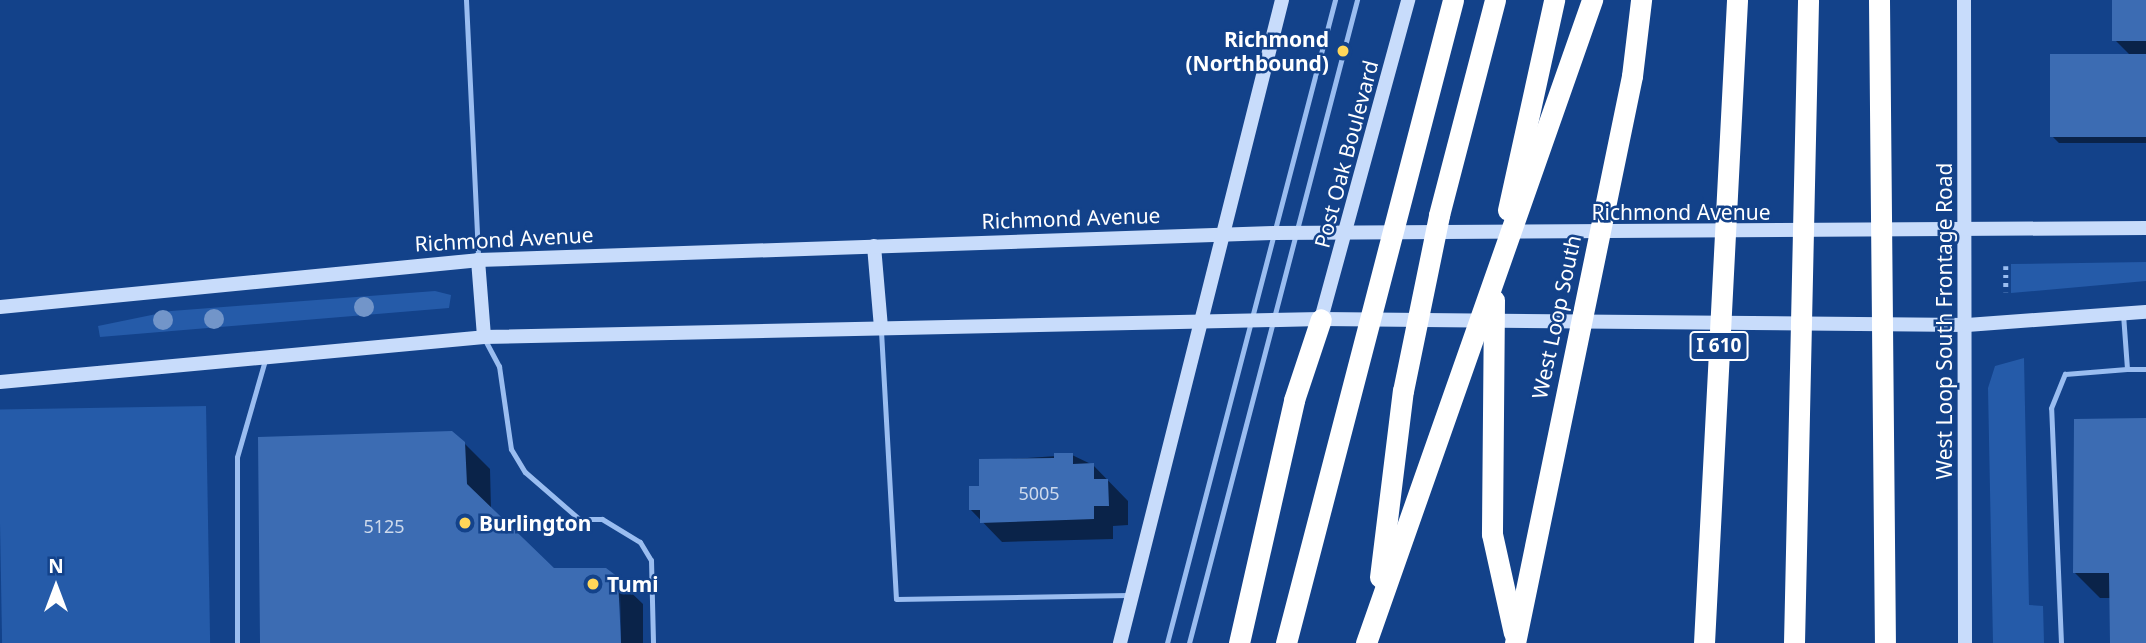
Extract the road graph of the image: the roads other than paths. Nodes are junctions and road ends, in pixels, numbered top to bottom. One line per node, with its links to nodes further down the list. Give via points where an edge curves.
1 (467, 0): 22 (lane)
2 (1282, 0): 20 (main road)
3 (1335, 0): 17 (lane)
4 (1357, 0): 18 (lane)
5 (1408, 0): 16 (main road, Post Oak Boulevard)
6 (1452, 0): 45 (highway)
7 (1495, 0): 47 (highway, via 1439,215 1403,391)
8 (1554, 0): 48 (highway, via 1495,273 1492,534)
9 (1592, 0): 46 (highway)
10 (1641, 0): 48 (highway, West Loop South, via 1632,76)
11 (1737, 0): 49 (highway, I 610)
12 (1808, 0): 38 (highway)
13 (1879, 0): 52 (highway, via 1875,60)
14 (1964, 0): 19 (main road, West Loop South Frontage Road)
15 (2146, 228): 19 (main road, Richmond Avenue)
16 (1347, 232): 18 (main road, Richmond Avenue); 19 (main road, Richmond Avenue); 26 (main road, Post Oak Boulevard)
17 (1274, 233): 18 (main road, Richmond Avenue); 20 (main road, Richmond Avenue); 27 (lane)
18 (1295, 233): 28 (lane)
19 (1966, 233): 30 (main road, West Loop South Frontage Road)
20 (1223, 235): 21 (main road, Richmond Avenue); 29 (main road)
21 (874, 246): 22 (main road, Richmond Avenue); 31 (main road)
22 (478, 260): 23 (main road, Richmond Avenue); 32 (main road)
23 (0, 307)
24 (2146, 312): 25 (main road)
25 (2123, 314): 30 (main road); 34 (lane)
26 (1321, 319): 28 (main road); 30 (main road); 44 (highway, via 1294,400)
27 (1253, 320): 28 (main road); 29 (main road); 42 (lane)
28 (1272, 320): 43 (lane)
29 (1203, 321): 31 (main road); 37 (main road)
30 (1967, 325): 53 (main road, West Loop South Frontage Road)
31 (881, 328): 32 (main road); 37 (lane, via 897,599)
32 (484, 337): 33 (main road); 40 (lane, via 499,366 511,449 525,472 579,519 602,519 640,542 651,560)
33 (267, 355): 36 (main road); 39 (lane, via 236,457)
34 (2127, 369): 35 (lane); 54 (lane, via 2066,374 2051,408)
35 (2146, 369)
36 (0, 382)
37 (1134, 595): 41 (main road)
38 (1795, 603): 50 (highway); 51 (highway)
39 (237, 643)
40 (653, 643)
41 (1120, 643)
42 (1167, 643)
43 (1189, 643)
44 (1240, 643)
45 (1286, 643)
46 (1366, 643)
47 (1374, 643)
48 (1516, 643)
49 (1704, 643)
50 (1794, 643)
51 (1808, 643)
52 (1885, 643)
53 (1965, 643)
54 (2061, 643)

